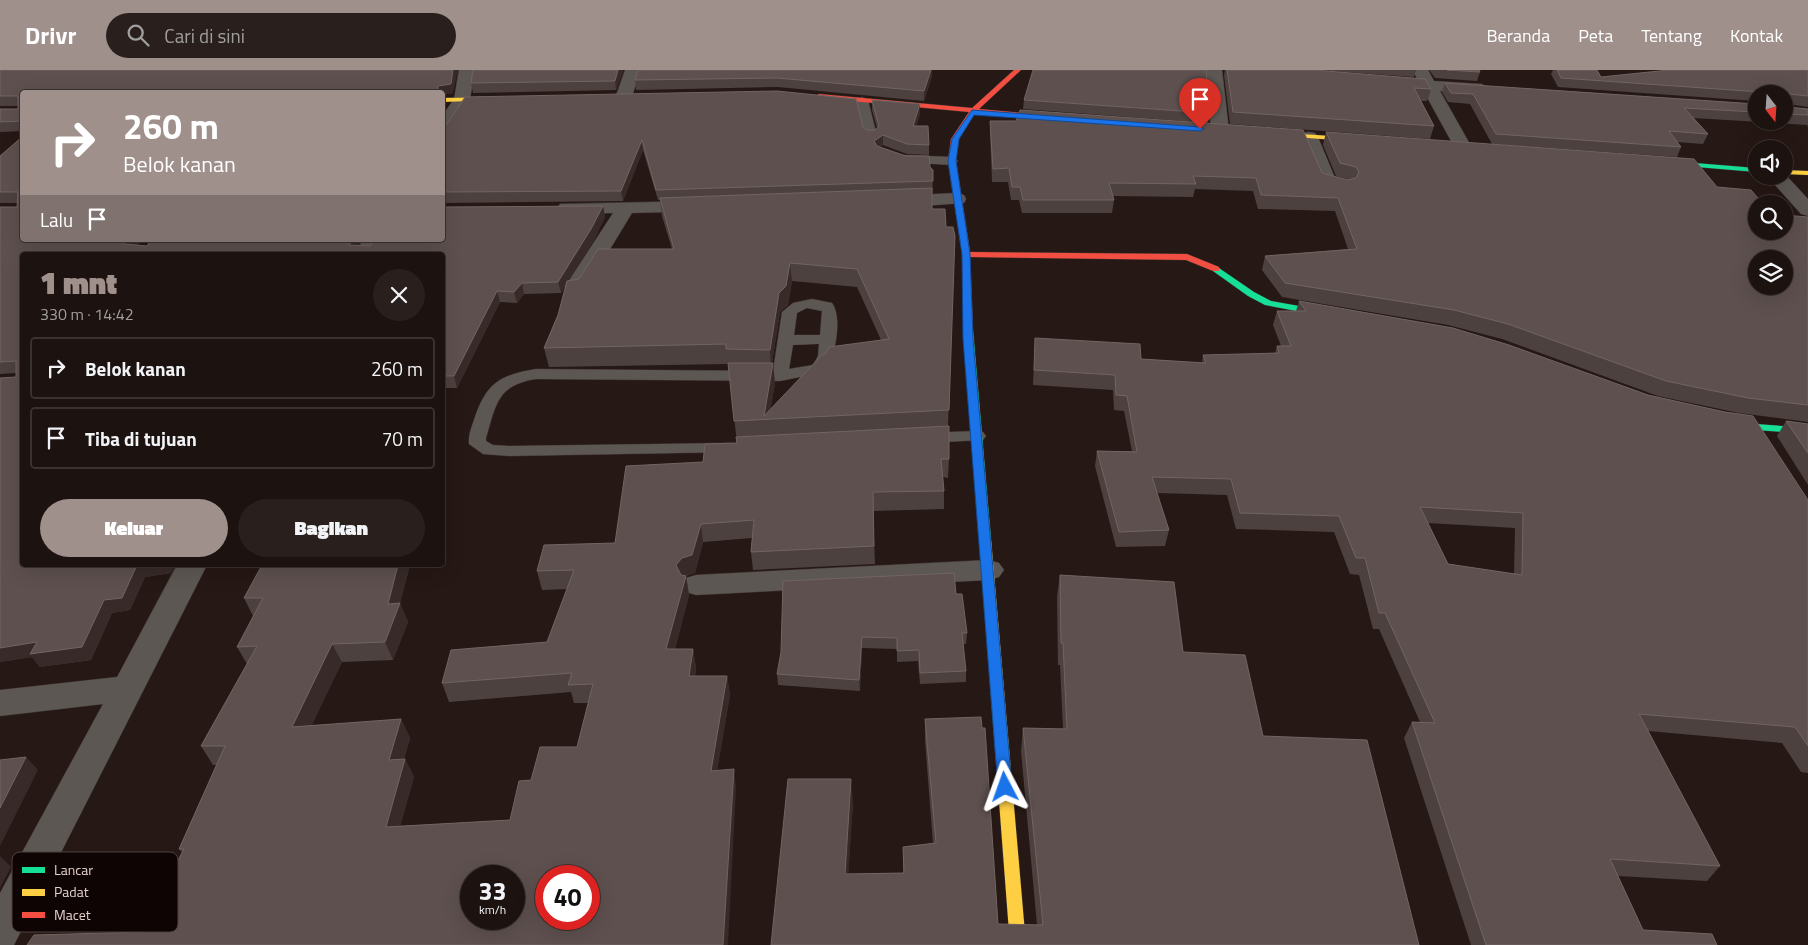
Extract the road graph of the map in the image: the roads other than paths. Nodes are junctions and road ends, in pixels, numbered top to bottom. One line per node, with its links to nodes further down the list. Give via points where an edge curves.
1 (467, 70): 12 (street)
2 (633, 70): 9 (street)
3 (1018, 70): 15 (street)
4 (1214, 70): 18 (street)
5 (1421, 70): 7 (street)
6 (1380, 82): 7 (street)
7 (1428, 86): 8 (street); 23 (street)
8 (1497, 90)
9 (625, 96)
10 (810, 96): 14 (street)
11 (517, 98): 12 (street)
12 (462, 99): 13 (street); 17 (street)
13 (445, 100)
14 (862, 100): 15 (street); 20 (lane)
15 (972, 112): 16 (street); 25 (street, via 955,139)
16 (1071, 120)
17 (445, 124)
18 (1220, 130)
19 (1259, 133): 21 (street)
20 (871, 136)
21 (1309, 137): 22 (street); 31 (street, via 1326,180)
22 (1376, 141)
23 (1462, 146)
24 (888, 156): 25 (lane, via 919,161)
25 (952, 161): 32 (street)
26 (1648, 161): 27 (street)
27 (1748, 169)
28 (1793, 172): 29 (street)
29 (1808, 173)
30 (1784, 185): 37 (street)
31 (1345, 186)
32 (957, 200): 33 (street); 38 (street)
33 (877, 202)
34 (721, 206): 36 (street)
35 (545, 208): 36 (street)
36 (625, 209): 39 (street)
37 (1808, 210)
38 (966, 254): 40 (street, via 1187,257 1202,260 1218,269 1261,300); 47 (street, via 968,339)
39 (573, 292)
40 (1346, 317)
41 (828, 339): 42 (lane); 42 (lane, via 830,311 827,306 815,303 801,305 790,312); 43 (lane, via 826,356 819,369)
42 (786, 340): 43 (lane)
43 (780, 376): 49 (lane, via 518,376 503,382 495,391 477,438 478,444 489,450 509,451)
44 (1710, 418): 45 (street)
45 (1756, 427): 46 (street); 50 (street)
46 (1808, 431)
47 (977, 436): 48 (lane); 52 (street)
48 (911, 438)
49 (744, 448)
50 (1770, 450)
51 (191, 567): 54 (street)
52 (989, 570): 53 (street); 59 (street)
53 (696, 585)
54 (127, 688): 55 (street); 56 (street)
55 (0, 702)
56 (42, 852)
57 (12, 909): 58 (street)
58 (0, 932)
59 (1018, 945)

